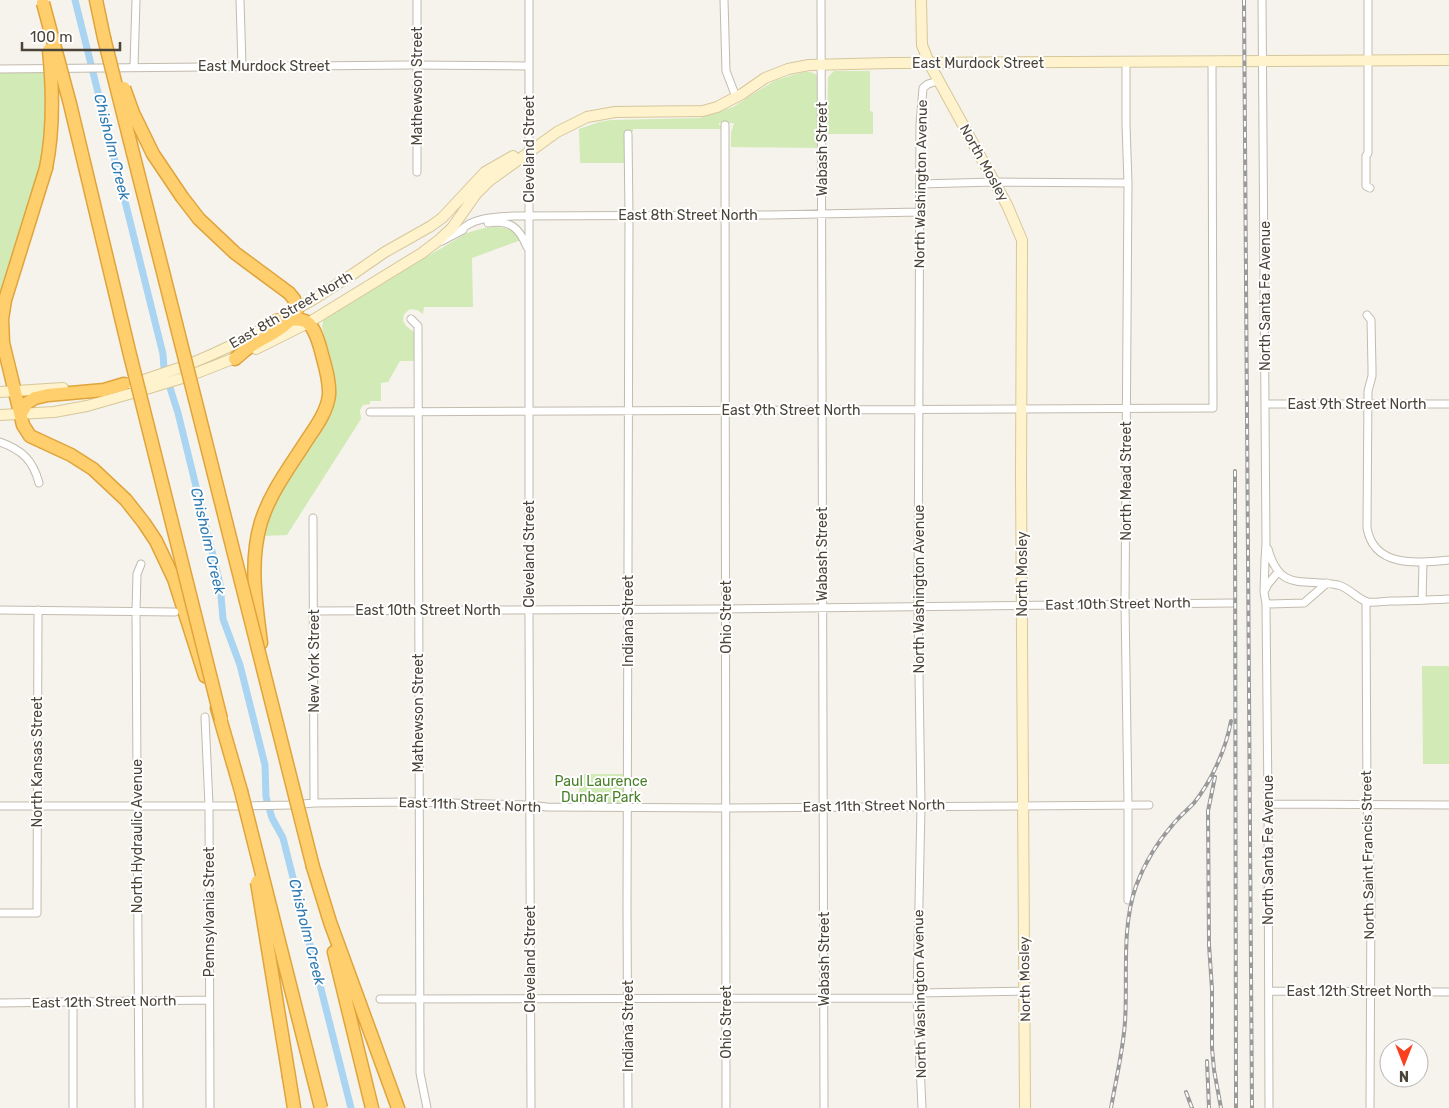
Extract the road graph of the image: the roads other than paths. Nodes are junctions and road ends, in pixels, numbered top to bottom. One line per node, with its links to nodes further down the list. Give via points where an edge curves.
1 (96, 0): 12 (highway)
2 (136, 0): 23 (street)
3 (240, 0): 21 (street)
4 (417, 0): 20 (street, Mathewson Street)
5 (529, 0): 22 (street, Cleveland Street)
6 (724, 0): 26 (street, via 726,71)
7 (821, 0): 19 (street, Wabash Street)
8 (921, 0): 18 (street, via 922,45)
9 (1262, 0): 15 (street, North Santa Fe Avenue)
10 (1368, 0): 13 (street)
11 (43, 1): 53 (highway, bridge, via 53,104 50,151 2,315 3,343); 99 (highway, bridge)
12 (104, 38): 44 (highway, bridge, via 142,131 182,198 234,253 289,293 294,299); 97 (highway, bridge)
13 (1368, 60): 14 (street, East Murdock Street); 15 (street, East Murdock Street); 35 (street, via 1366,186)
14 (1449, 60)
15 (1263, 61): 17 (street, East Murdock Street); 55 (street, North Santa Fe Avenue)
16 (1126, 62): 17 (street, East Murdock Street); 18 (street, East Murdock Street); 33 (street, North Mead Street)
17 (1212, 62): 58 (street, East 9th Street North, via 1213,408)
18 (928, 63): 19 (street, East Murdock Street); 25 (street, North Mosley)
19 (822, 64): 26 (street, East Murdock Street, via 782,70); 37 (street, Wabash Street)
20 (417, 65): 21 (street, East Murdock Street); 22 (street, East Murdock Street); 30 (street, Mathewson Street)
21 (242, 66): 23 (street, East Murdock Street)
22 (529, 66): 29 (street, Cleveland Street)
23 (134, 67): 24 (street, East Murdock Street)
24 (0, 69)
25 (938, 81): 32 (street, North Mosley); 34 (street, North Washington Avenue, via 923,88)
26 (736, 97): 29 (street, East Murdock Street, via 717,107 697,112 615,112 588,117)
27 (726, 126): 39 (street, Ohio Street)
28 (628, 134): 38 (street, Indiana Street)
29 (529, 151): 31 (street, East Murdock Street, via 518,153); 40 (street, Cleveland Street); 43 (street, East Murdock Street, via 489,181 452,228)
30 (418, 172)
31 (485, 172): 44 (street, East 8th Street North, via 442,218)
32 (994, 182): 33 (street); 34 (street); 61 (street, North Mosley, via 1022,240)
33 (1128, 183): 58 (street, North Mead Street)
34 (920, 184): 36 (street, North Washington Avenue)
35 (1370, 188)
36 (920, 212): 37 (street, East 8th Street North); 60 (street, North Washington Avenue)
37 (822, 214): 39 (street, East 8th Street North); 59 (street, Wabash Street)
38 (629, 215): 39 (street, East 8th Street North); 40 (street, East 8th Street North); 62 (street, Indiana Street)
39 (725, 215): 63 (street, Ohio Street)
40 (529, 216): 41 (street, East 8th Street North, via 484,219 471,222); 42 (street, Cleveland Street)
41 (460, 231): 42 (street, East 8th Street North, via 502,222 519,230); 43 (street, East 8th Street North)
42 (529, 250): 65 (street, Cleveland Street)
43 (422, 253): 48 (street, East 8th Street North)
44 (294, 314): 47 (highway); 48 (highway); 49 (highway)
45 (1367, 315): 56 (street, via 1371,320 1372,376)
46 (411, 319): 66 (street, Mathewson Street, via 418,326)
47 (276, 321): 50 (street, East 8th Street North)
48 (308, 323): 49 (street, East 8th Street North); 97 (highway, bridge, via 315,331 326,366 329,396 325,410 273,492 260,524 254,586)
49 (235, 359): 50 (street, East 8th Street North)
50 (187, 371): 52 (street)
51 (124, 384): 52 (street); 53 (street); 67 (highway, via 104,390 35,398 27,403)
52 (142, 386): 67 (street, via 87,406)
53 (16, 391): 54 (street); 67 (highway)
54 (0, 392)
55 (1265, 404): 56 (street, East 9th Street North); 72 (street, North Santa Fe Avenue)
56 (1368, 404): 57 (street, East 9th Street North); 74 (street, via 1368,536 1381,554)
57 (1449, 404)
58 (1126, 408): 61 (street, East 9th Street North); 83 (street, North Mead Street)
59 (823, 410): 60 (street, East 9th Street North); 63 (street, East 9th Street North); 87 (street, Wabash Street)
60 (919, 410): 61 (street, East 9th Street North); 86 (street, North Washington Avenue)
61 (1022, 410): 85 (street, North Mosley)
62 (628, 411): 63 (street, East 9th Street North); 65 (street, East 9th Street North); 88 (street, Indiana Street)
63 (725, 411): 89 (street, Ohio Street)
64 (370, 412): 66 (street, East 9th Street North)
65 (528, 412): 66 (street, East 9th Street North); 92 (street, Cleveland Street)
66 (418, 413): 95 (street, Mathewson Street)
67 (21, 414): 68 (street); 99 (highway, bridge, via 30,436 93,469 126,500 156,541 174,579)
68 (0, 415)
69 (0, 442): 70 (street, via 28,459)
70 (39, 483)
71 (313, 518): 94 (street, New York Street)
72 (1266, 543): 76 (street); 78 (street, North Santa Fe Avenue)
73 (1449, 560): 74 (street)
74 (1423, 563): 80 (street)
75 (141, 564): 93 (street, North Hydraulic Avenue, via 137,574)
76 (1278, 572): 77 (street, via 1303,583); 78 (street)
77 (1327, 583): 81 (street, via 1345,587); 84 (street, via 1304,603)
78 (1264, 592): 84 (street, North Santa Fe Avenue)
79 (1449, 599): 80 (street)
80 (1422, 600): 81 (street)
81 (1366, 602): 105 (street, North Saint Francis Street)
82 (1232, 603): 83 (street, East 10th Street North)
83 (1125, 604): 85 (street, East 10th Street North); 103 (street, North Mead Street)
84 (1266, 604): 104 (street, North Santa Fe Avenue)
85 (1022, 605): 86 (street, East 10th Street North); 108 (street, North Mosley)
86 (918, 607): 87 (street, East 10th Street North); 114 (street, North Washington Avenue)
87 (822, 608): 89 (street, East 10th Street North); 115 (street, Wabash Street)
88 (628, 609): 89 (street, East 10th Street North); 92 (street, East 10th Street North); 116 (street, Indiana Street)
89 (726, 609): 117 (street, Ohio Street)
90 (0, 610): 91 (street)
91 (38, 610): 93 (street); 112 (street, North Kansas Street)
92 (529, 610): 95 (street, East 10th Street North); 107 (street, Cleveland Street)
93 (136, 611): 96 (street); 113 (street, North Hydraulic Avenue)
94 (314, 611): 95 (street, East 10th Street North); 102 (street, New York Street)
95 (418, 611): 101 (street, Mathewson Street)
96 (175, 612)
97 (267, 685): 118 (highway, bridge)
98 (205, 717): 106 (street, Pennsylvania Street)
99 (221, 719): 100 (highway)
100 (241, 791): 139 (highway, bridge); 140 (highway, bridge)
101 (418, 802): 102 (street, East 11th Street North); 107 (street, East 11th Street North); 129 (street, Mathewson Street)
102 (314, 803): 106 (street, East 11th Street North)
103 (1128, 804): 108 (street, East 11th Street North); 109 (street, East 11th Street North); 119 (street, North Mead Street)
104 (1268, 804): 105 (street); 122 (street, North Santa Fe Avenue)
105 (1367, 804): 110 (street); 123 (street, North Saint Francis Street, via 1371,891)
106 (209, 805): 113 (street, East 11th Street North); 132 (street, Pennsylvania Street)
107 (529, 805): 116 (street, East 11th Street North); 130 (street, Cleveland Street)
108 (1023, 805): 114 (street, East 11th Street North); 121 (street, North Mosley)
109 (1149, 805)
110 (1449, 805)
111 (0, 806): 112 (street, East 11th Street North)
112 (37, 806): 113 (street, East 11th Street North); 120 (street, North Kansas Street, via 37,913)
113 (137, 806): 133 (street, North Hydraulic Avenue)
114 (921, 806): 115 (street, East 11th Street North); 125 (street, North Washington Avenue)
115 (824, 807): 117 (street, East 11th Street North); 127 (street, Wabash Street)
116 (627, 808): 117 (street, East 11th Street North); 131 (street, Indiana Street)
117 (726, 808): 126 (street, Ohio Street)
118 (313, 866): 141 (highway); 142 (highway, via 330,922)
119 (1128, 900)
120 (0, 913)
121 (1025, 991): 125 (street); 149 (street, North Mosley)
122 (1269, 991): 123 (street, East 12th Street North); 150 (street, North Santa Fe Avenue)
123 (1370, 991): 124 (street, East 12th Street North); 151 (street, North Saint Francis Street)
124 (1449, 992)
125 (917, 995): 127 (street); 148 (street, North Washington Avenue)
126 (726, 998): 127 (street); 131 (street); 146 (street, Ohio Street)
127 (824, 998): 147 (street, Wabash Street)
128 (380, 999): 129 (street)
129 (419, 999): 130 (street); 143 (street, Mathewson Street, via 420,1073)
130 (530, 999): 131 (street); 144 (street, Cleveland Street)
131 (628, 999): 145 (street, Indiana Street)
132 (209, 1000): 133 (street, East 12th Street North); 138 (street, Pennsylvania Street)
133 (138, 1001): 134 (street, East 12th Street North); 137 (street, North Hydraulic Avenue)
134 (73, 1002): 135 (street, East 12th Street North); 136 (street)
135 (0, 1003)
136 (73, 1108)
137 (139, 1108)
138 (210, 1108)
139 (294, 1108)
140 (321, 1108)
141 (372, 1108)
142 (398, 1108)
143 (427, 1108)
144 (531, 1108)
145 (628, 1108)
146 (726, 1108)
147 (824, 1108)
148 (922, 1108)
149 (1025, 1108)
150 (1269, 1108)
151 (1370, 1108)

